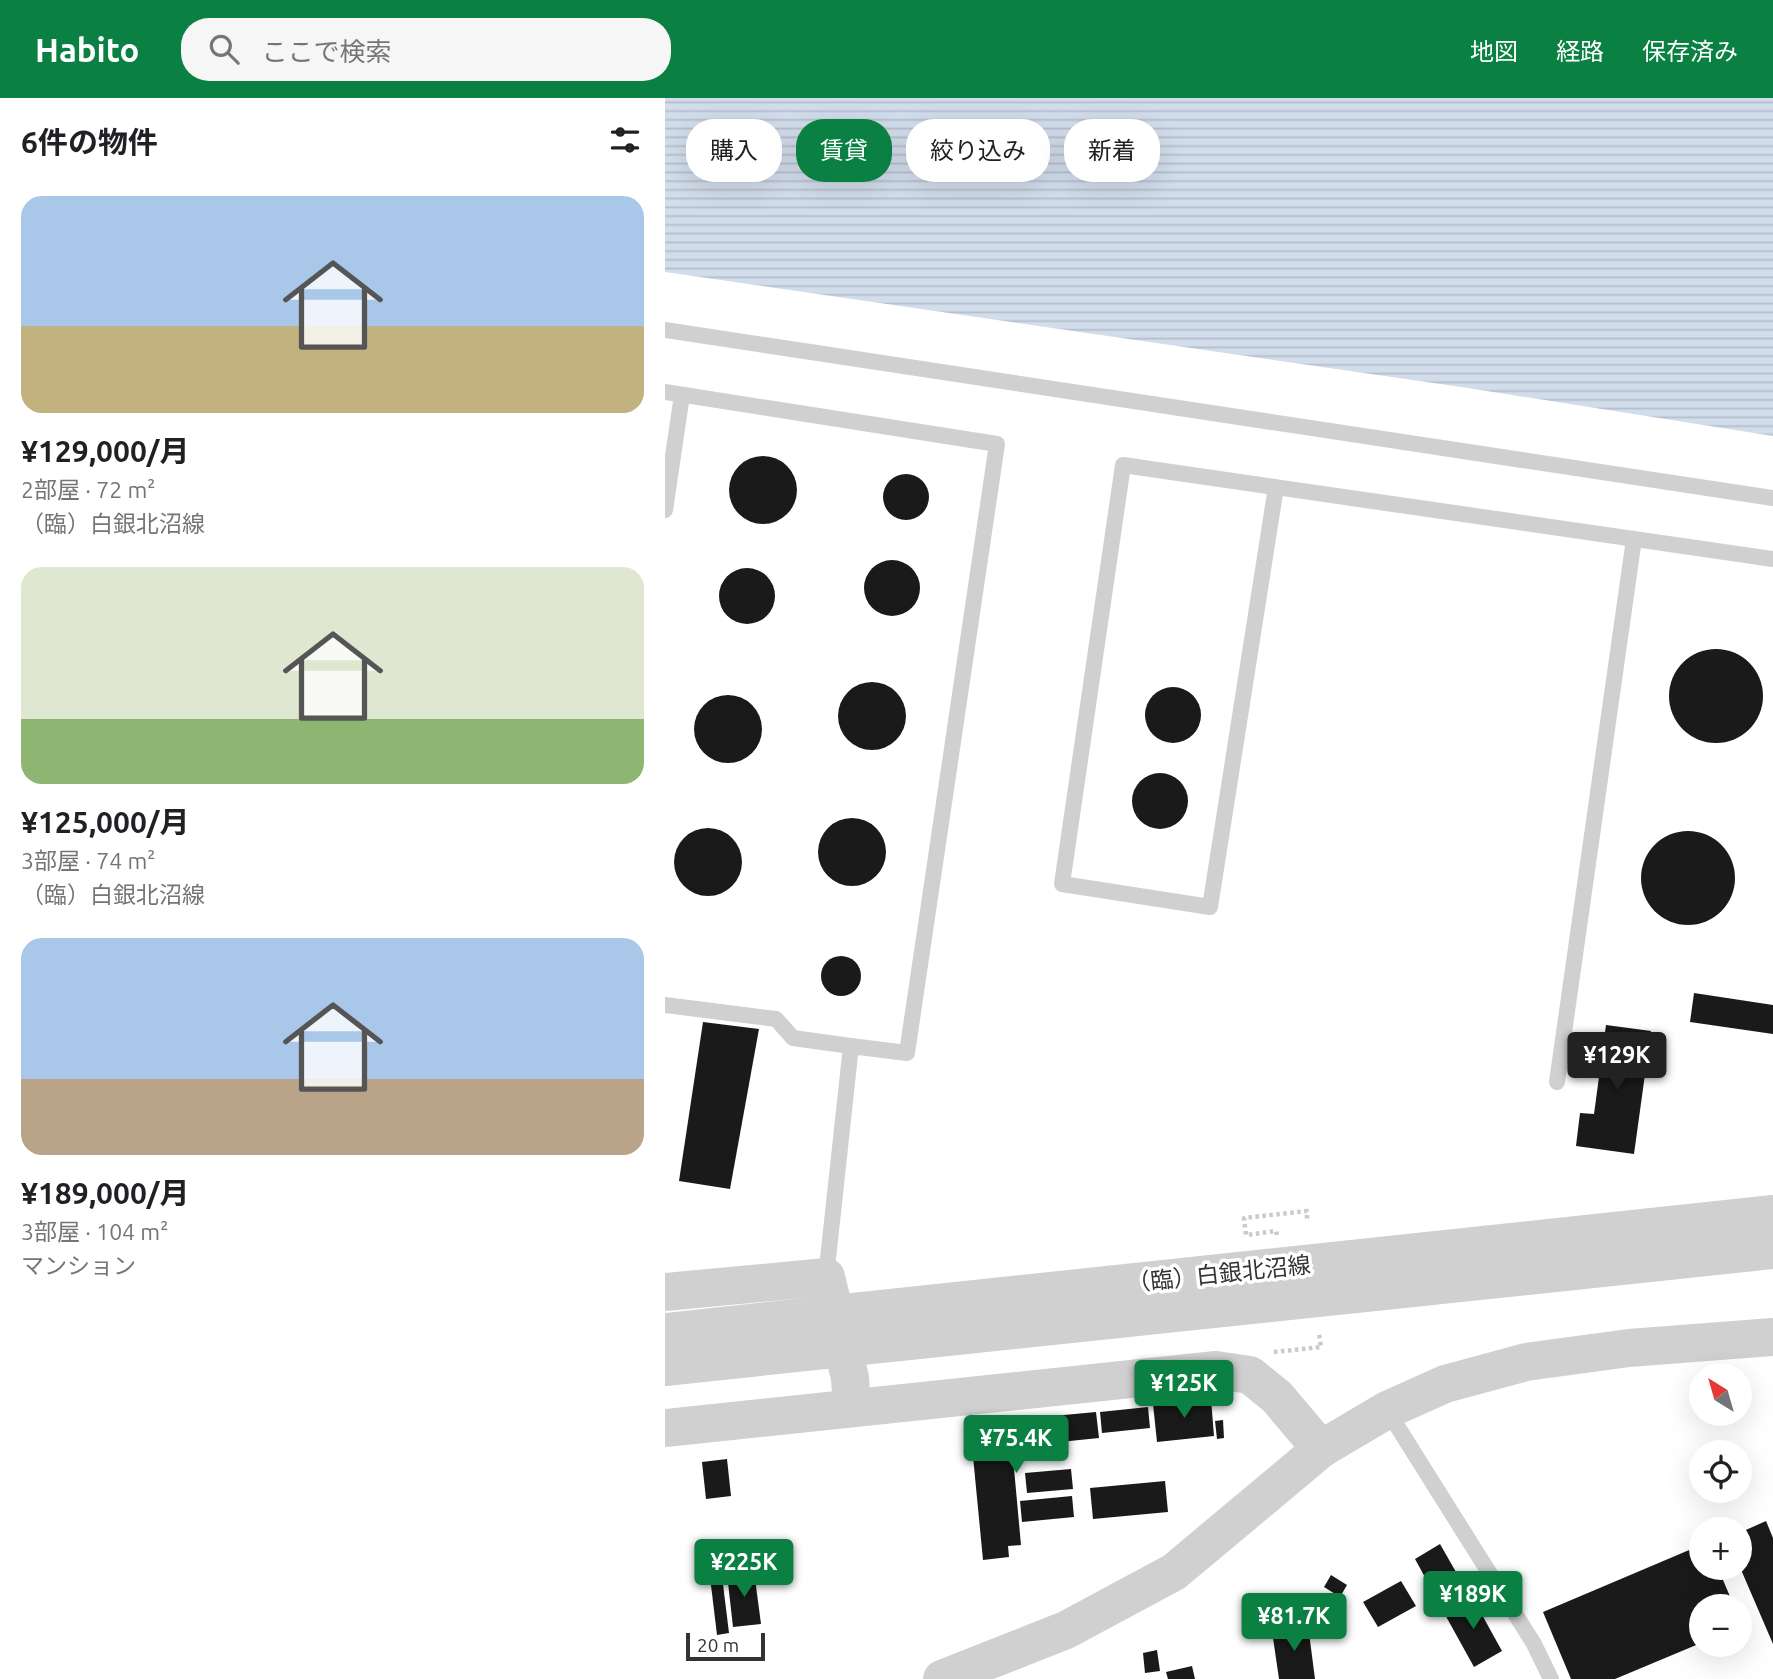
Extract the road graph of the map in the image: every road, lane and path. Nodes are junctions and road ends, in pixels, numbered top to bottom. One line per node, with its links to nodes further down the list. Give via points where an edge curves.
1 (665, 330): 5 (lane)
2 (665, 392): 3 (lane)
3 (682, 395): 6 (lane); 10 (lane, via 997,444 907,1053)
4 (1276, 487): 4 (lane, via 1123,465 1062,884 1210,907); 7 (lane)
5 (1773, 498)
6 (665, 510)
7 (1634, 539): 8 (lane); 11 (lane)
8 (1773, 559)
9 (665, 1005): 10 (lane, via 776,1019 793,1038)
10 (851, 1046): 16 (lane)
11 (1556, 1082)
12 (1773, 1214): 18 (street, （臨）白銀北沼線, bridge)
13 (1307, 1222): 14 (path, via 1307,1211 1244,1218 1246,1235 1276,1231)
14 (1278, 1239)
15 (1773, 1250): 22 (street, （臨）白銀北沼線, bridge)
16 (826, 1277): 17 (street); 23 (street, via 850,1378)
17 (665, 1292)
18 (665, 1332)
19 (1319, 1334): 21 (path, via 1321,1347)
20 (1773, 1337): 24 (street, via 1629,1348 1526,1362 1445,1384)
21 (1271, 1353)
22 (665, 1367)
23 (852, 1408): 25 (street); 26 (street, via 1216,1370 1250,1375 1277,1397)
24 (1387, 1410): 26 (street); 28 (lane, via 1534,1644)
25 (665, 1428)
26 (1321, 1450): 27 (street, via 1174,1572 1066,1630)
27 (942, 1679)
28 (1551, 1679)

